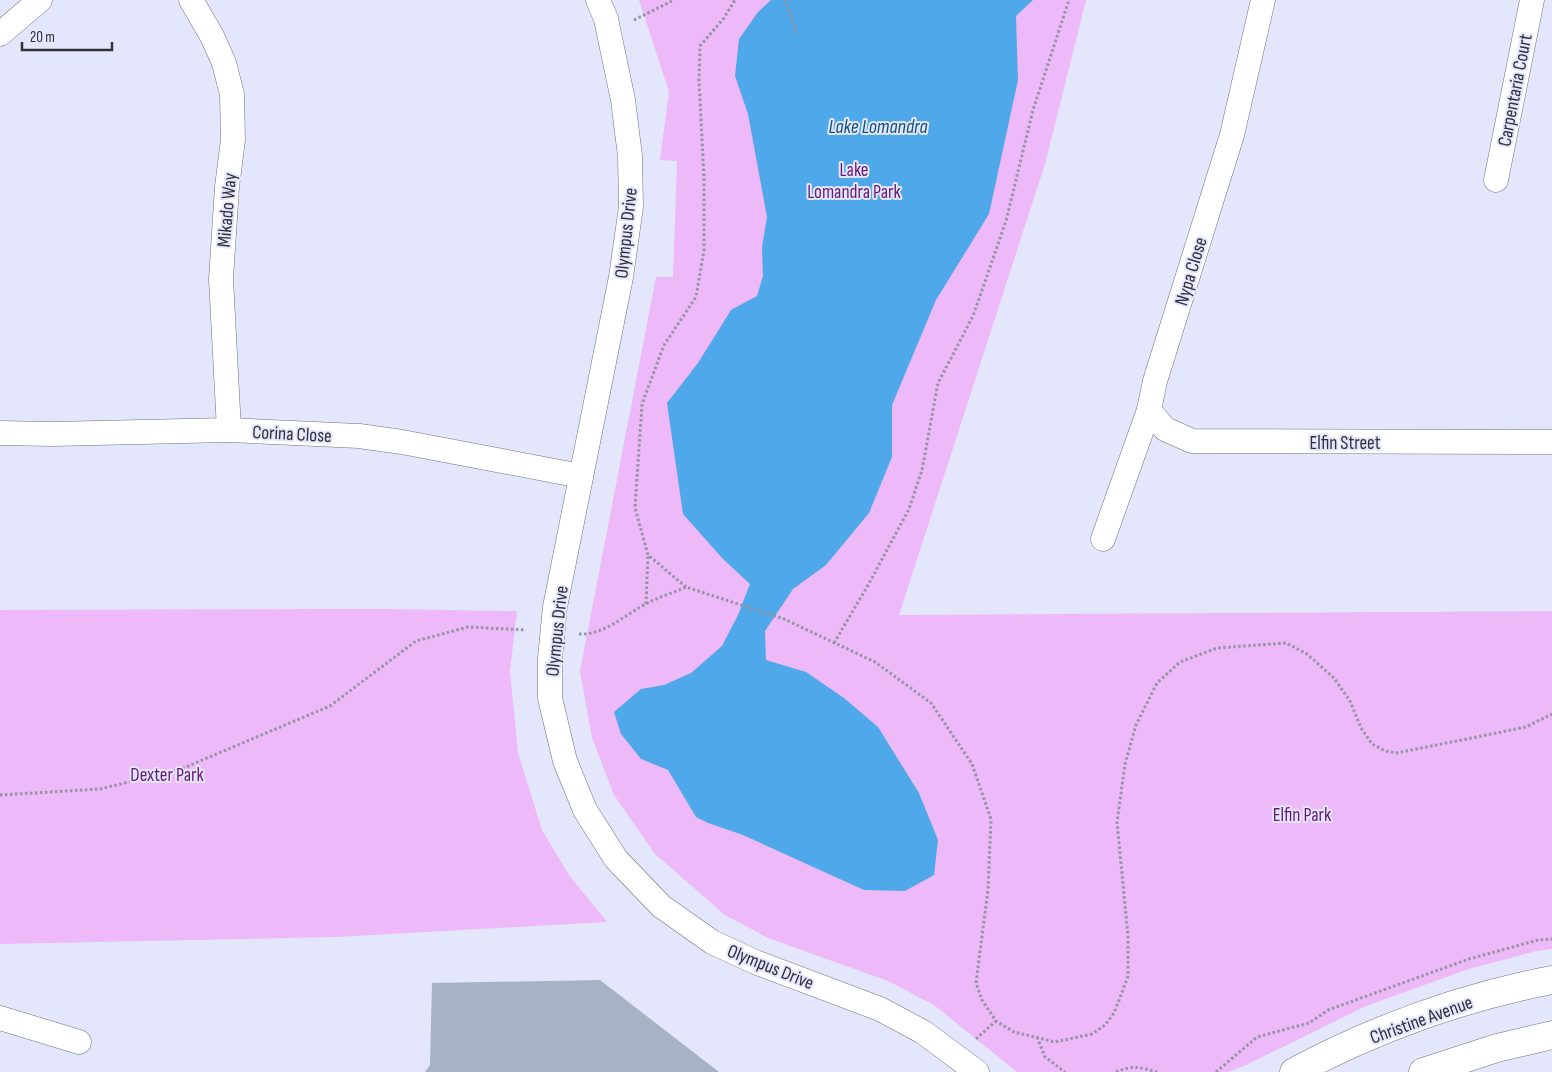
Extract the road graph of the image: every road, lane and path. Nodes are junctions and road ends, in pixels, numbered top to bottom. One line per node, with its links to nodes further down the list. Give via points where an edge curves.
1 (40, 0): 11 (street)
2 (190, 0): 15 (street, Mikado Way, via 221,56 232,94 233,140 221,279)
3 (598, 0): 18 (street, Olympus Drive, via 606,19 623,100 630,156 631,207 621,277)
4 (674, 0): 10 (path)
5 (735, 0): 20 (path, via 700,46 704,250 696,297 664,345 642,404 635,508)
6 (785, 0): 12 (path)
7 (1069, 0): 24 (path, via 1033,110 1006,220 973,316 938,383 922,470 909,509)
8 (1263, 0): 14 (street, Nypa Close, via 1232,135 1158,371)
9 (1532, 0): 13 (street, Carpentaria Court)
10 (633, 20)
11 (0, 34)
12 (796, 34)
13 (1496, 180)
14 (1149, 410): 17 (street, Elfin Street, via 1165,429 1192,441); 19 (street, Nypa Close)
15 (229, 430): 16 (street, Corina Close); 18 (street, Corina Close, via 359,436)
16 (0, 433)
17 (1552, 442)
18 (581, 476): 23 (street, Olympus Drive)
19 (1103, 538)
20 (648, 555): 21 (path); 22 (path)
21 (686, 587): 22 (path); 24 (path, via 784,619)
22 (646, 604): 23 (path, via 614,624 590,634)
23 (552, 632): 26 (path, via 468,626 416,641 330,706 181,769 100,789); 33 (street, Olympus Drive, via 550,698 565,761 585,810 616,859 661,906 712,942 755,962 880,1009 923,1032)
24 (834, 643): 31 (path, via 875,662 931,703 972,764 991,820 988,890 976,983 982,1000 996,1021 1014,1032)
25 (1552, 714): 31 (path, via 1526,727 1397,753 1372,744 1334,678 1307,654 1286,643 1217,648 1180,662 1157,683 1136,725 1125,764 1117,822 1128,936 1128,976 1121,995 1105,1026 1092,1034 1055,1042)
26 (0, 795)
27 (1552, 939): 38 (path, via 1469,959 1328,1010 1309,1023 1257,1037)
28 (1552, 980): 39 (main road, Christine Avenue, via 1433,1011)
29 (0, 1018): 32 (street)
30 (1552, 1035): 40 (main road, via 1497,1048)
31 (1037, 1037): 35 (path, via 1045,1057)
32 (78, 1042)
33 (961, 1064): 34 (street, Olympus Drive)
34 (976, 1072)
35 (1065, 1072)
36 (1116, 1072): 37 (path, via 1129,1066)
37 (1156, 1072)
38 (1216, 1072)
39 (1294, 1072)
40 (1423, 1072)

